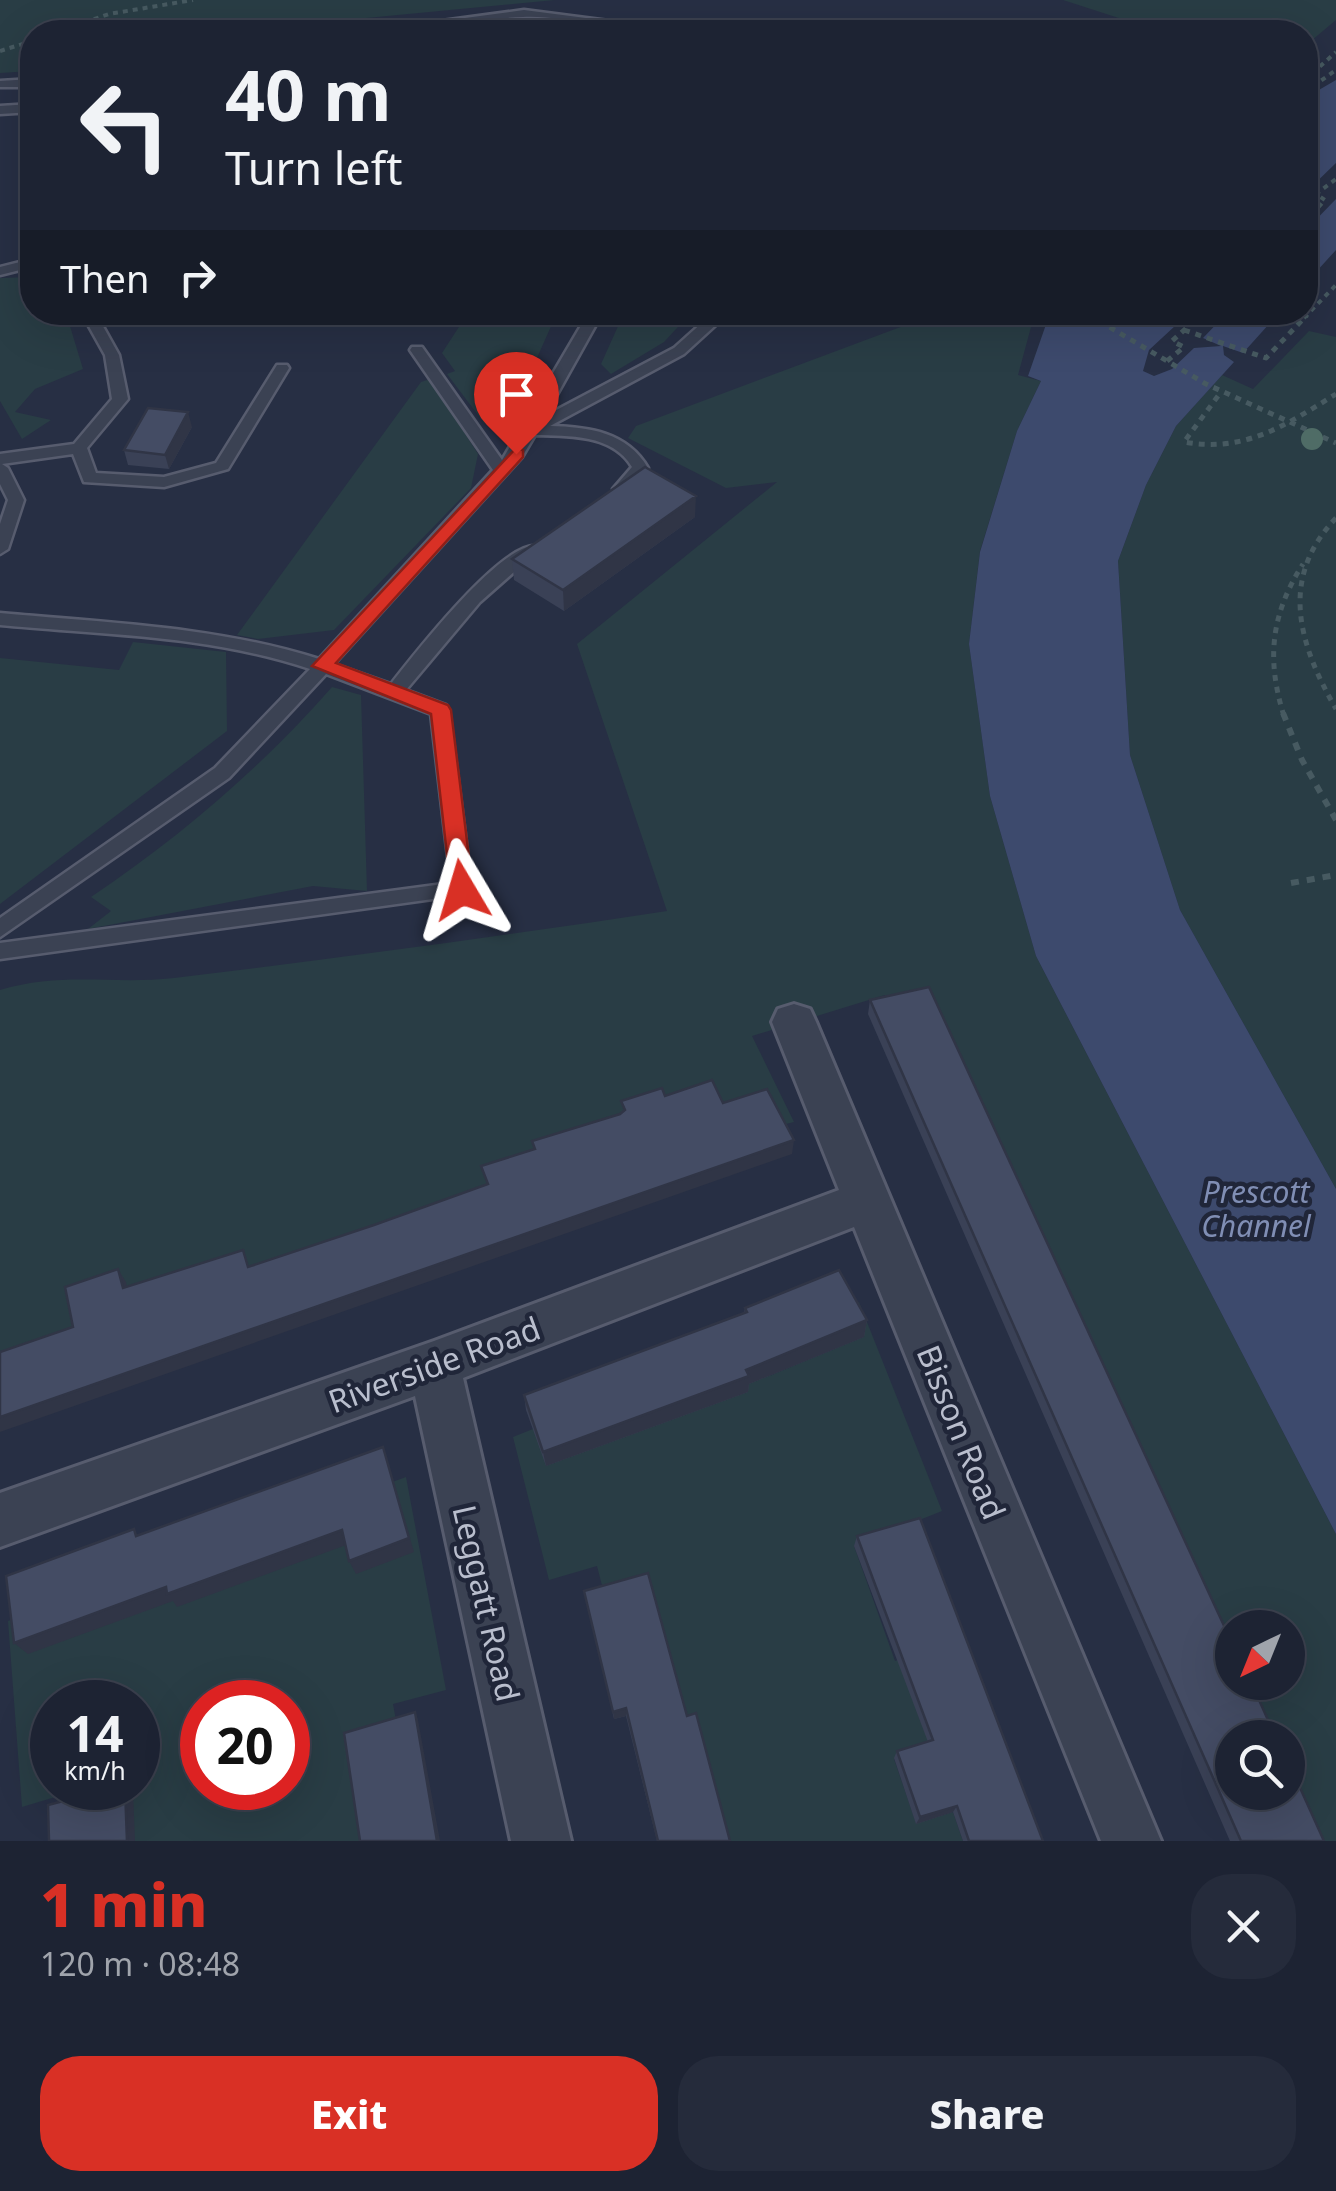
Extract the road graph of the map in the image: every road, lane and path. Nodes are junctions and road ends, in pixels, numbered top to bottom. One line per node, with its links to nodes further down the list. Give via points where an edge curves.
1 (193, 0): 2 (path)
2 (92, 20)
3 (475, 20): 4 (lane, via 524,13)
4 (575, 20)
5 (1336, 52): 6 (path)
6 (1318, 70): 7 (path)
7 (1334, 72)
8 (1336, 285): 9 (path)
9 (1318, 304)
10 (95, 325): 25 (lane, via 112,354 120,399)
11 (589, 325): 23 (lane)
12 (708, 325): 23 (lane, via 678,351)
13 (1105, 325): 18 (path)
14 (1190, 325): 16 (path)
15 (1298, 325): 16 (path, via 1266,358)
16 (1184, 330): 18 (path, via 1172,340 1182,348)
17 (417, 350): 28 (lane)
18 (1167, 361): 22 (path)
19 (282, 368): 25 (lane, via 222,466 164,482 90,478)
20 (1336, 394): 22 (path)
21 (1218, 396): 22 (path, via 1184,442 1233,448 1279,432)
22 (1288, 422): 24 (path)
23 (529, 430): 28 (lane); 29 (lane, via 587,434 638,460 637,474)
24 (1336, 442)
25 (78, 448): 26 (lane)
26 (0, 459)
27 (0, 468): 32 (lane, via 16,500)
28 (501, 470): 35 (lane)
29 (598, 505)
30 (1336, 518): 33 (path)
31 (554, 535): 36 (lane, via 494,576 449,620)
32 (0, 549)
33 (1303, 564): 37 (path, via 1312,660); 38 (path, via 1286,583 1273,620 1272,672 1292,743)
34 (0, 619): 35 (lane, via 145,628)
35 (322, 666): 36 (lane); 41 (lane, via 222,773)
36 (394, 692): 42 (lane, via 440,710 462,890)
37 (1336, 709)
38 (1336, 820)
39 (1336, 875): 40 (path)
40 (1291, 882)
41 (0, 929)
42 (0, 951)
43 (794, 1022): 44 (street, Bisson Road)
44 (866, 1202): 45 (street, Riverside Road); 48 (street, Bisson Road)
45 (434, 1365): 46 (street, Riverside Road); 47 (street, Leggatt Road)
46 (0, 1520)
47 (540, 1841)
48 (1131, 1841)

